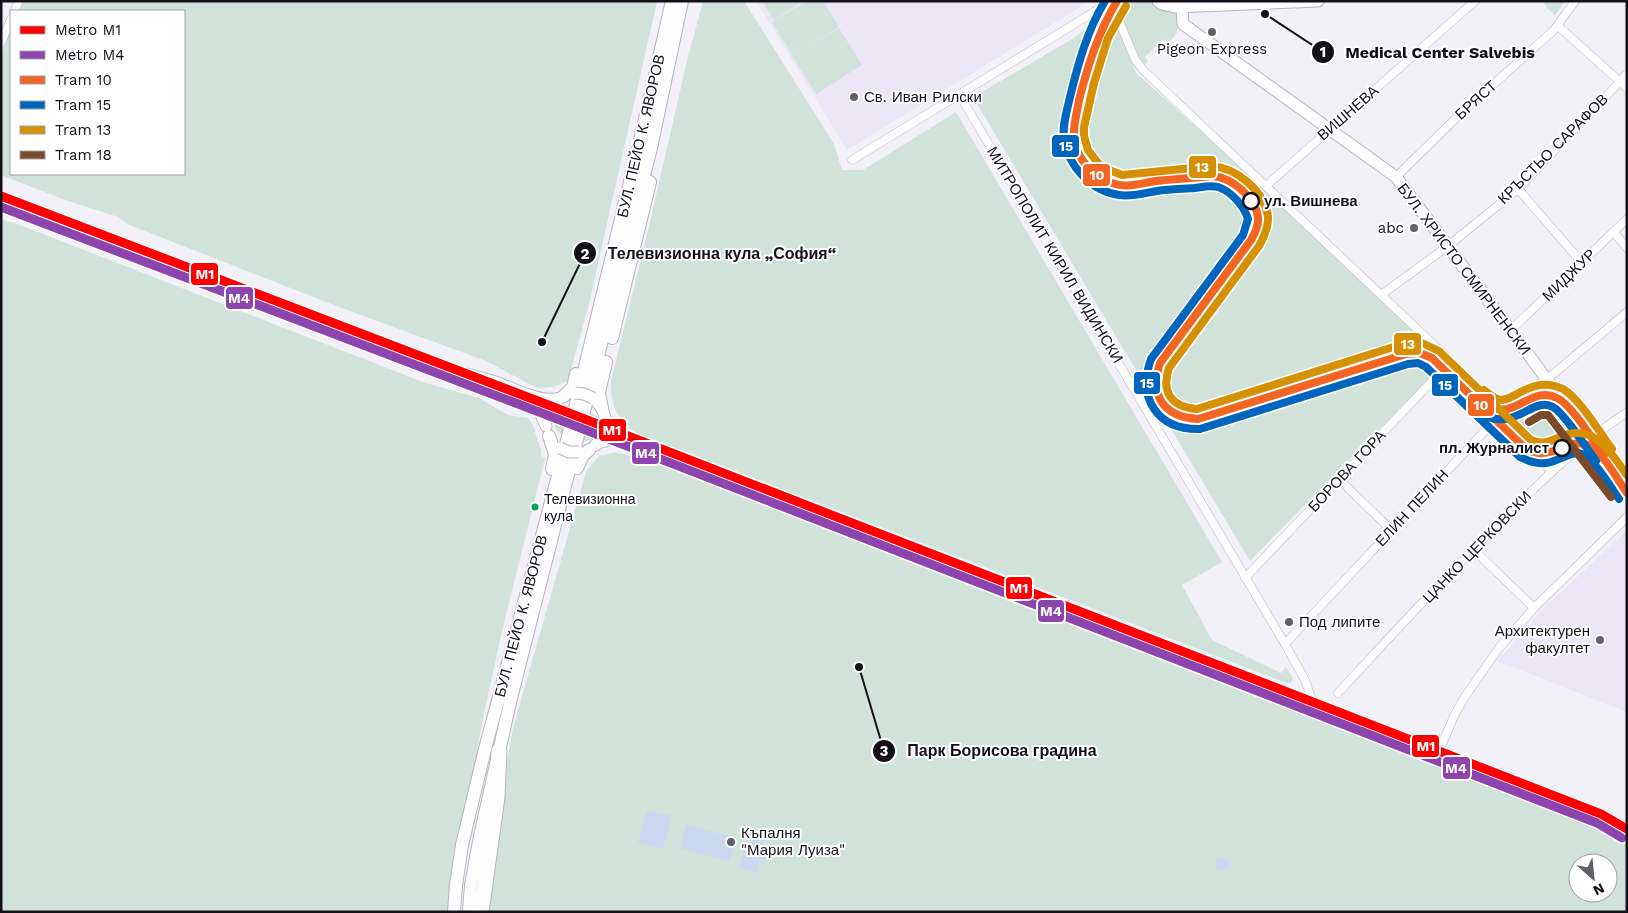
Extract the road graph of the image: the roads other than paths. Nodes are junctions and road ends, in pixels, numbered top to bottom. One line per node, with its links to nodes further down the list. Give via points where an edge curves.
1 (664, 1): 19 (main road)
2 (672, 1): 13 (main road, БУЛ. ПЕЙО К. ЯВОРОВ)
3 (683, 1): 13 (main road)
4 (691, 1): 21 (main road)
5 (1112, 1): 20 (street); 25 (street, via 1135,59 1143,70)
6 (1158, 1): 11 (street, via 1175,7)
7 (1318, 1): 10 (street)
8 (1475, 1): 22 (street, ВИШНЕВА)
9 (1575, 1): 14 (street, БРЯСТ)
10 (1266, 2): 11 (street)
11 (1179, 4): 22 (street, БУЛ. ХРИСТО СМИРНЕНСКИ, via 1183,24)
12 (10, 21): 15 (street)
13 (672, 24): 19 (main road); 21 (main road); 57 (main road, БУЛ. ПЕЙО К. ЯВОРОВ, via 650,148)
14 (1558, 26): 17 (street); 24 (street, БРЯСТ)
15 (1, 43)
16 (1627, 74): 17 (street, КРЪСТЬО САРАФОВ)
17 (1620, 82): 18 (street); 26 (street, КРЪСТЬО САРАФОВ)
18 (1627, 88)
19 (644, 93): 39 (main road, via 573,387)
20 (960, 94): 23 (street); 53 (street, МИТРОПОЛИТ КИРИЛ ВИДИНСКИ)
21 (666, 98): 40 (main road, via 645,205 604,368 599,393)
22 (1330, 129): 24 (street, БУЛ. ХРИСТО СМИРНЕНСКИ); 25 (street, ВИШНЕВА)
23 (852, 160)
24 (1396, 177): 30 (street, БУЛ. ХРИСТО СМИРНЕНСКИ)
25 (1266, 186): 33 (street)
26 (1518, 189): 30 (street, КРЪСТЬО САРАФОВ); 32 (street)
27 (1, 204): 37 (street)
28 (1627, 219): 29 (street, МИДЖУР)
29 (1614, 232): 31 (street); 32 (street, МИДЖУР)
30 (1448, 246): 33 (street, КРЪСТЬО САРАФОВ); 35 (street, БУЛ. ХРИСТО СМИРНЕНСКИ)
31 (1627, 248)
32 (1582, 263): 35 (street, МИДЖУР)
33 (1381, 295): 36 (street, via 1451,361)
34 (1627, 312): 38 (street, ЕЛИН ПЕЛИН)
35 (1511, 330): 38 (street, БУЛ. ХРИСТО СМИРНЕНСКИ)
36 (1448, 364): 42 (street); 48 (street, БОРОВА ГОРА)
37 (423, 365): 39 (street, via 497,382 541,399 554,400); 43 (street, via 530,405 540,412)
38 (1547, 379): 42 (street, ЕЛИН ПЕЛИН); 44 (street, БУЛ. ХРИСТО СМИРНЕНСКИ)
39 (566, 396): 40 (street, bridge, via 584,394 593,398); 43 (street, via 549,411)
40 (603, 411): 45 (street, via 611,424); 46 (street, via 604,431)
41 (1627, 412): 44 (street, ЦАНКО ЦЕРКОВСКИ)
42 (1499, 417): 47 (street); 51 (street, ЕЛИН ПЕЛИН)
43 (548, 431): 46 (street, bridge, via 560,448 571,452); 57 (main road, via 554,462 501,674)
44 (1590, 438): 47 (street, ЦАНКО ЦЕРКОВСКИ); 49 (street, БУЛ. ХРИСТО СМИРНЕНСКИ)
45 (632, 439): 46 (street, via 607,439); 58 (street)
46 (588, 449): 57 (main road, via 580,460 521,678)
47 (1551, 471): 52 (street, ЦАНКО ЦЕРКОВСКИ)
48 (1339, 479): 51 (street); 53 (street, БОРОВА ГОРА)
49 (1627, 489)
50 (1627, 517): 54 (street)
51 (1391, 530): 55 (street, ЕЛИН ПЕЛИН)
52 (1473, 549): 54 (street); 56 (street, ЦАНКО ЦЕРКОВСКИ)
53 (1245, 578): 55 (street, МИТРОПОЛИТ КИРИЛ ВИДИНСКИ)
54 (1534, 608): 60 (street, via 1476,680 1454,716)
55 (1285, 644): 58 (street, МИТРОПОЛИТ КИРИЛ ВИДИНСКИ, via 1305,680)
56 (1338, 693)
57 (505, 697): 59 (main road, БУЛ. ПЕЙО К. ЯВОРОВ); 62 (main road, БУЛ. ПЕЙО К. ЯВОРОВ, via 462,845)
58 (1313, 704): 60 (street)
59 (499, 751): 63 (main road, БУЛ. ПЕЙО К. ЯВОРОВ, via 480,836); 64 (highway, via 498,797)
60 (1438, 754): 61 (street)
61 (1627, 828)
62 (454, 912)
63 (469, 912)
64 (481, 912)

